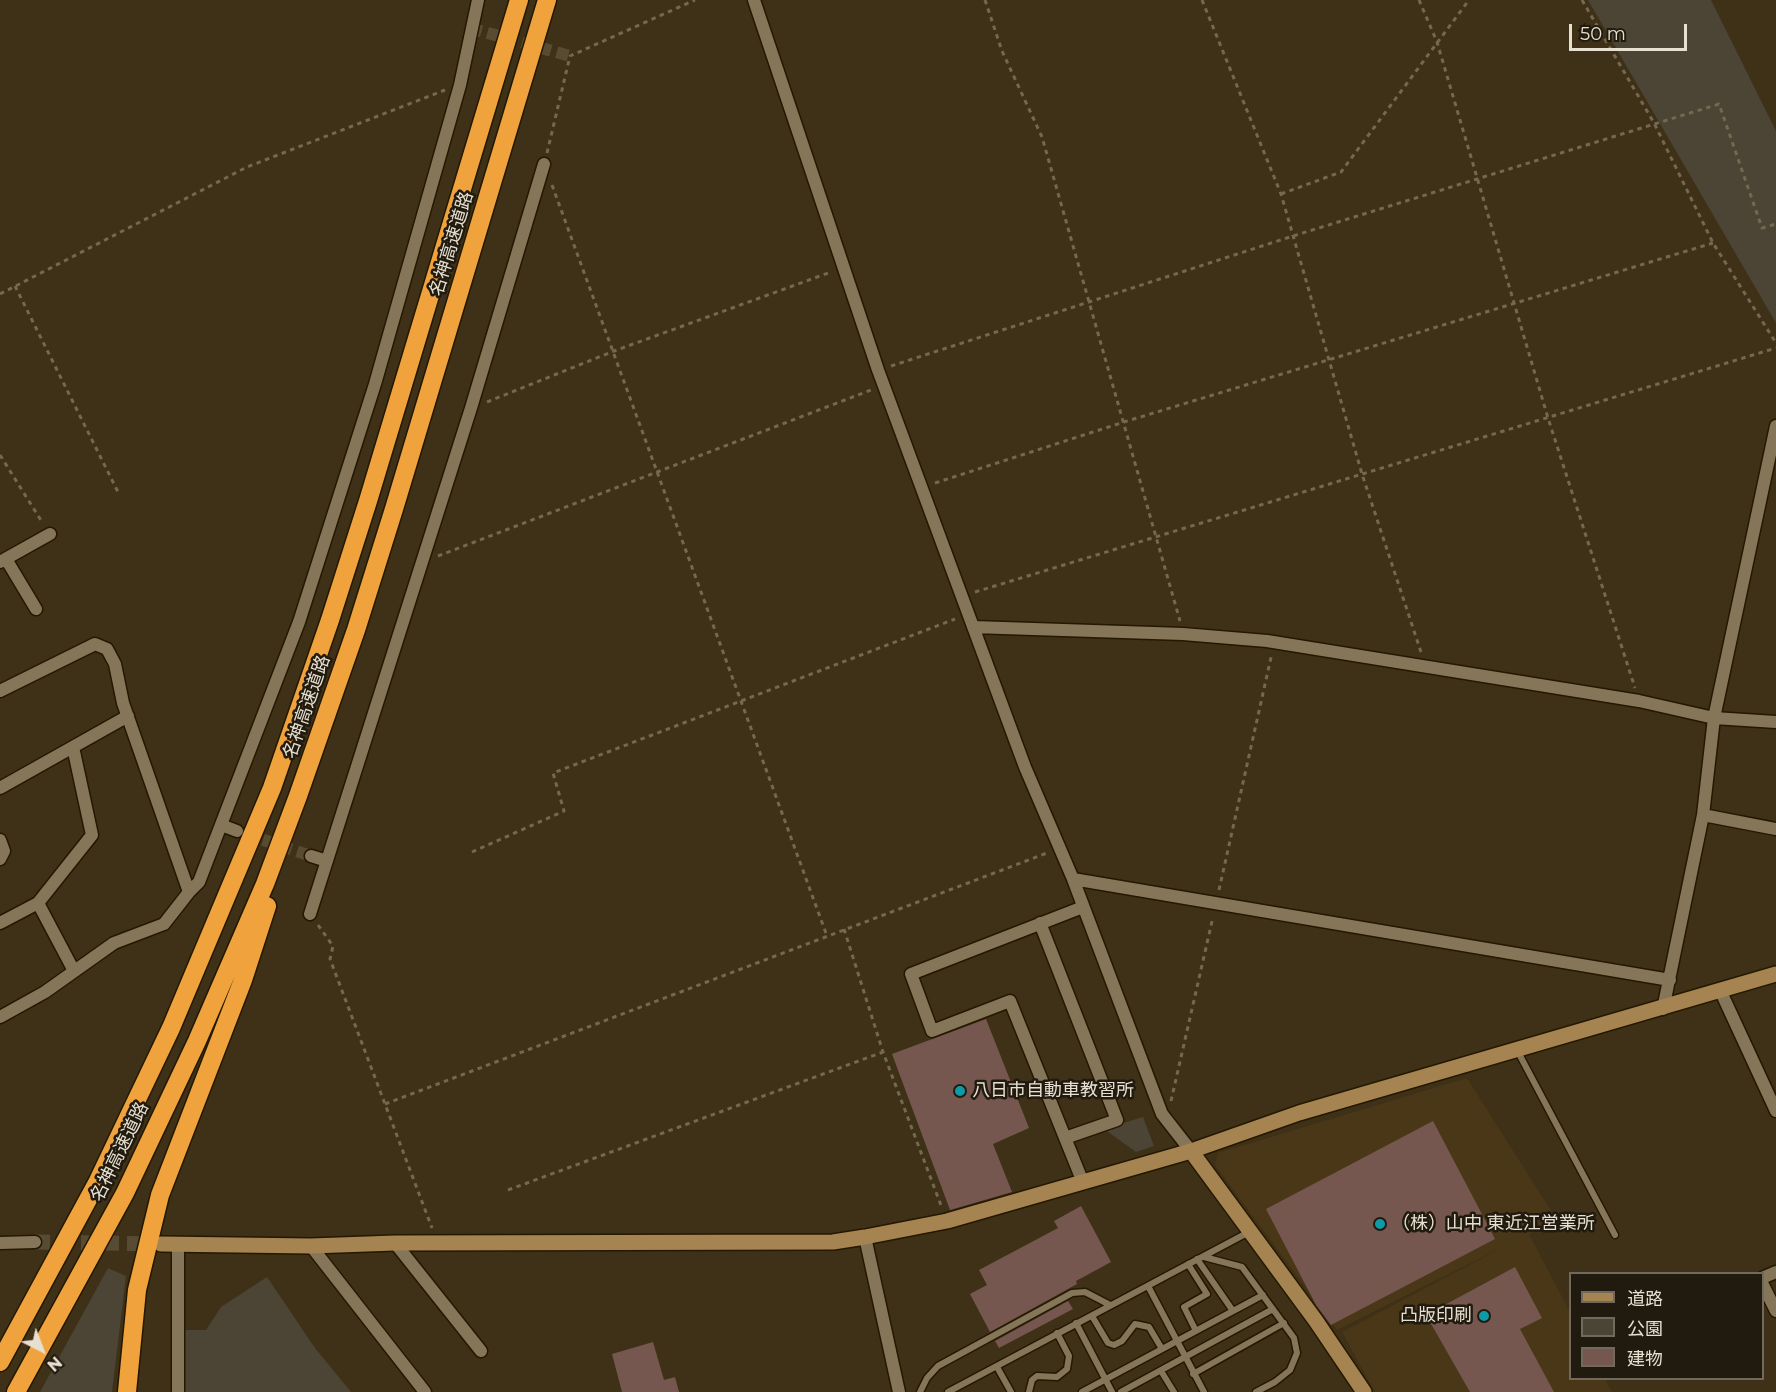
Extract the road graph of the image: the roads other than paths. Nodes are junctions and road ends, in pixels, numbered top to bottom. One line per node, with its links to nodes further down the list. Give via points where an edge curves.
1 (478, 0): 19 (street, via 460,85 364,418 299,622)
2 (519, 0): 71 (highway, 名神高速道路, via 368,501 272,788 171,1028 98,1181)
3 (547, 0): 11 (highway, 名神高速道路)
4 (754, 0): 10 (street, via 884,385)
5 (544, 164): 25 (street)
6 (1776, 426): 14 (street)
7 (50, 534): 8 (street)
8 (3, 561): 9 (street)
9 (36, 609)
10 (973, 627): 14 (street, via 1183,634 1275,642 1640,701); 26 (street, via 1025,767)
11 (356, 630): 76 (highway, 名神高速道路, via 265,884 197,1041 125,1193); 77 (highway, via 243,980 160,1195 137,1290)
12 (0, 691): 13 (street, via 95,644 102,645 115,664)
13 (128, 716): 16 (street); 27 (street)
14 (1714, 718): 15 (street); 18 (street)
15 (1776, 722)
16 (74, 747): 17 (street); 28 (street, via 92,835)
17 (0, 788)
18 (1702, 816): 20 (street); 35 (street)
19 (221, 825): 21 (street); 27 (street, via 199,882)
20 (1776, 829)
21 (237, 831)
22 (0, 840): 24 (street)
23 (310, 856): 25 (street)
24 (0, 859)
25 (327, 861): 30 (street)
26 (1073, 879): 29 (street); 35 (street)
27 (189, 892): 33 (street, via 164,924 114,943)
28 (38, 903): 31 (street); 33 (street)
29 (1083, 907): 32 (street); 42 (street, via 1162,1114)
30 (310, 914)
31 (0, 923)
32 (1040, 923): 41 (street, via 1117,1120); 41 (street, via 910,974 932,1031 1010,1001)
33 (74, 971): 38 (street)
34 (1776, 974): 36 (street)
35 (1670, 980): 37 (street)
36 (1721, 992): 37 (street); 40 (street)
37 (1663, 1009): 39 (street)
38 (0, 1017)
39 (1517, 1050): 42 (street, via 1299,1113); 45 (lane)
40 (1776, 1111)
41 (1065, 1138): 43 (street)
42 (1191, 1151): 43 (street); 44 (street)
43 (1082, 1180): 46 (street, via 947,1221)
44 (1250, 1232): 53 (lane); 91 (street)
45 (1615, 1235)
46 (865, 1237): 49 (street, via 833,1242); 80 (street)
47 (35, 1242): 48 (street)
48 (0, 1243)
49 (395, 1243): 52 (street); 69 (street)
50 (161, 1244): 51 (street)
51 (178, 1245): 52 (street); 78 (street)
52 (310, 1246): 79 (street)
53 (1197, 1259): 54 (lane); 57 (lane, via 1208,1256 1242,1267); 60 (lane)
54 (1188, 1264): 56 (lane); 65 (lane, via 1207,1294 1184,1306)
55 (1764, 1285): 61 (street)
56 (1148, 1286): 58 (lane); 67 (lane)
57 (1263, 1296): 59 (lane); 60 (lane)
58 (1110, 1305): 62 (lane); 81 (lane, via 1085,1292 1072,1293 938,1366)
59 (1273, 1309): 64 (lane); 70 (lane)
60 (1233, 1311): 65 (lane)
61 (1776, 1311)
62 (1092, 1316): 63 (lane); 68 (lane, via 1108,1343 1122,1341 1135,1324 1149,1327)
63 (1076, 1323): 66 (lane); 75 (lane)
64 (1284, 1323): 74 (lane); 90 (lane, via 1294,1338 1297,1353 1290,1370)
65 (1196, 1331): 67 (lane)
66 (1057, 1333): 72 (lane); 84 (lane, via 1069,1356 1068,1369 1057,1377 1037,1376)
67 (1176, 1341): 68 (lane); 70 (lane)
68 (1162, 1349): 75 (lane)
69 (481, 1351)
70 (1185, 1358): 73 (lane); 74 (lane)
71 (0, 1362)
72 (997, 1366): 82 (lane); 83 (lane)
73 (1161, 1371): 87 (lane); 88 (lane)
74 (1194, 1374): 89 (lane)
75 (1105, 1379): 85 (lane); 86 (lane)
76 (16, 1392)
77 (127, 1392)
78 (178, 1392)
79 (425, 1392)
80 (897, 1392)
81 (920, 1392)
82 (948, 1392)
83 (1011, 1392)
84 (1029, 1392)
85 (1082, 1392)
86 (1112, 1392)
87 (1121, 1392)
88 (1174, 1392)
89 (1204, 1392)
90 (1256, 1392)
91 (1364, 1392)

